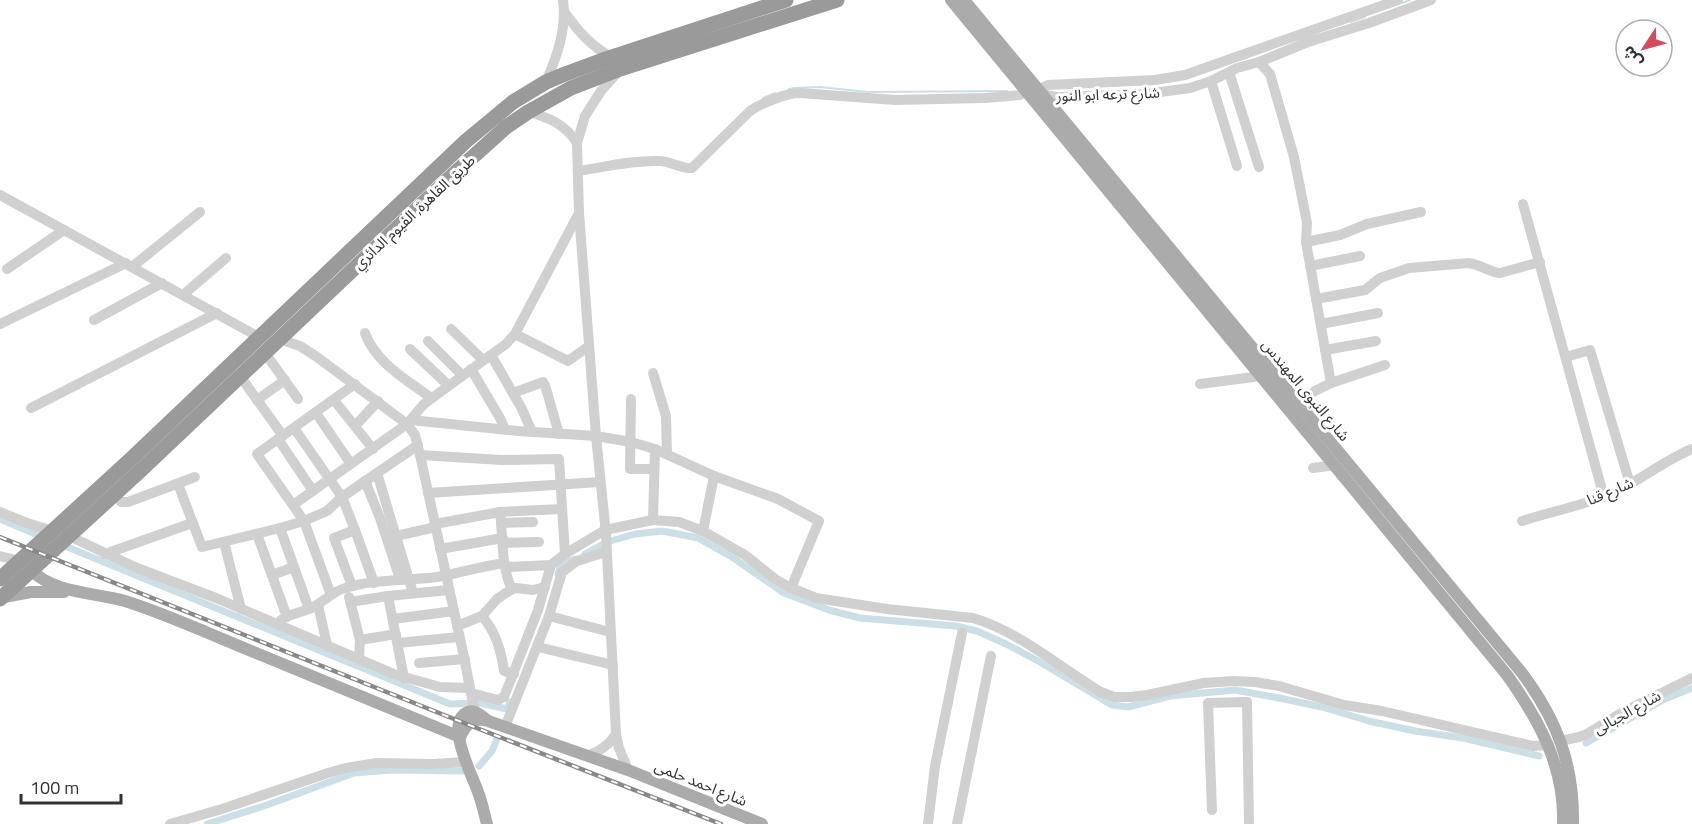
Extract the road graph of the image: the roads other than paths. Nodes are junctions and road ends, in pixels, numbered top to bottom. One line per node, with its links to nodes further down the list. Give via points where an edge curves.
1 (563, 0): 8 (street)
2 (837, 0): 9 (highway, طريق القاهرة, الفيوم الدائري)
3 (951, 0): 15 (main road, شارع النبوى المهندس)
4 (963, 0): 15 (main road, شارع النبوى المهندس)
5 (1398, 0): 15 (street, شارع ترعه ابو النور, via 1185,75 1048,85)
6 (1431, 0): 10 (street, شارع ترعه ابو النور)
7 (781, 1): 9 (highway); 11 (highway, طريق القاهرة, الفيوم الدائري)
8 (565, 13): 11 (street, via 594,47); 14 (street, via 558,51)
9 (782, 18): 11 (highway, طريق القاهرة, الفيوم الدائري)
10 (1259, 62): 12 (street, شارع ترعه ابو النور); 29 (street, via 1270,74 1294,157 1307,223)
11 (615, 63): 14 (highway, طريق القاهرة, الفيوم الدائري); 16 (highway, طريق القاهرة, الفيوم الدائري); 17 (street, via 589,109)
12 (1229, 72): 13 (street, شارع ترعه ابو النور); 19 (street)
13 (1211, 81): 15 (street, شارع ترعه ابو النور, via 1146,94 1057,97); 18 (street)
14 (546, 82): 27 (highway, طريق القاهرة, الفيوم الدائري, via 500,112 458,149)
15 (1033, 91): 20 (street, via 985,98 895,100 791,94 750,111 692,168 663,160); 24 (main road, شارع النبوى المهندس)
16 (528, 112): 17 (street, via 558,123); 27 (highway, طريق القاهرة, الفيوم الدائري)
17 (577, 143): 20 (street)
18 (1238, 166)
19 (1259, 167)
20 (578, 171): 26 (street)
21 (0, 195): 28 (street)
22 (1523, 204): 32 (street)
23 (200, 212): 33 (street)
24 (1133, 212): 61 (main road, شارع النبوى المهندس); 74 (main road, شارع النبوى المهندس)
25 (1421, 212): 29 (street)
26 (579, 213): 46 (street); 51 (street)
27 (388, 226): 47 (highway, طريق القاهرة, الفيوم الدائري); 48 (highway, طريق القاهرة, الفيوم الدائري)
28 (64, 230): 33 (street); 35 (street)
29 (1306, 242): 34 (street)
30 (1360, 256): 34 (street)
31 (226, 258): 37 (street)
32 (1540, 262): 38 (street, via 1500,273 1470,263 1417,266 1380,278 1365,290); 55 (street)
33 (129, 265): 36 (street); 42 (street)
34 (1310, 266): 38 (street)
35 (7, 269)
36 (162, 283): 37 (street); 41 (street)
37 (183, 295): 39 (street)
38 (1316, 299): 43 (street)
39 (216, 313): 47 (street); 75 (street)
40 (1378, 313): 43 (street)
41 (94, 320)
42 (0, 324)
43 (1321, 324): 53 (street)
44 (452, 329): 56 (street)
45 (365, 333): 68 (street, via 369,344 386,363)
46 (515, 334): 51 (street, via 568,361); 56 (street)
47 (259, 337): 92 (highway, طريق القاهرة, الفيوم الدائري)
48 (279, 339): 54 (highway, طريق القاهرة, الفيوم الدائري); 64 (street, via 300,346)
49 (428, 341): 58 (street)
50 (1376, 341): 53 (street)
51 (589, 346): 83 (street)
52 (410, 349): 66 (street)
53 (1325, 350): 63 (street)
54 (265, 353): 60 (highway, طريق القاهرة, الفيوم الدائري); 62 (street)
55 (1566, 357): 104 (street, via 1590,350); 108 (street)
56 (487, 358): 58 (street); 67 (street)
57 (1385, 365): 63 (street)
58 (467, 372): 66 (street); 80 (street)
59 (653, 373): 90 (street, via 666,416)
60 (240, 376): 71 (street); 92 (highway, طريق القاهرة, الفيوم الدائري)
61 (1261, 376): 65 (street); 93 (main road, شارع النبوى المهندس)
62 (285, 380): 69 (street); 71 (street)
63 (1331, 383): 74 (street)
64 (355, 384): 72 (street); 73 (street)
65 (1200, 384)
66 (448, 385): 68 (street)
67 (513, 393): 81 (street); 82 (street, via 543,382)
68 (431, 398): 77 (street)
69 (298, 399)
70 (631, 399): 85 (street)
71 (257, 400): 84 (street)
72 (334, 400): 76 (street); 78 (street)
73 (378, 401): 77 (street); 78 (street)
74 (1297, 404): 155 (main road, شارع النبوى المهندس)
75 (31, 408)
76 (316, 413): 79 (street); 91 (street)
77 (409, 422): 80 (street); 86 (street); 89 (street)
78 (356, 426): 86 (street)
79 (294, 428): 84 (street); 99 (street)
80 (505, 430): 81 (street)
81 (532, 432): 82 (street)
82 (559, 434): 83 (street)
83 (596, 436): 85 (street); 101 (street)
84 (280, 438): 105 (street); 110 (street, via 257,454)
85 (631, 442): 87 (street); 95 (street, via 630,469)
86 (373, 448): 91 (street)
87 (655, 449): 90 (street); 95 (street)
88 (1692, 449): 104 (street, شارع قنا)
89 (419, 450): 96 (street); 103 (street, via 501,459 559,459); 107 (street)
90 (667, 454): 97 (street)
91 (351, 464): 99 (street)
92 (136, 465): 106 (highway, طريق القاهرة, الفيوم الدائري); 125 (highway, طريق القاهرة, الفيوم الدائري)
93 (1335, 465): 94 (street); 155 (main road, شارع النبوى المهندس)
94 (1312, 468)
95 (653, 469): 114 (street)
96 (377, 473): 100 (street); 126 (street)
97 (714, 476): 122 (street); 146 (street, via 778,499 819,521)
98 (195, 477): 102 (street)
99 (330, 479): 105 (street); 109 (street)
100 (365, 481): 109 (street); 142 (street)
101 (600, 482): 103 (street); 123 (street)
102 (178, 484): 106 (street, via 128,502); 118 (street)
103 (560, 484): 107 (street); 111 (street)
104 (1630, 484): 108 (street, شارع قنا)
105 (313, 491): 110 (street)
106 (115, 494): 125 (highway, طريق القاهرة, الفيوم الدائري)
107 (428, 494): 119 (street)
108 (1604, 496): 116 (street, شارع قنا)
109 (342, 497): 115 (street, via 327,511); 121 (street)
110 (293, 505): 115 (street)
111 (562, 509): 113 (street); 133 (street)
112 (0, 512): 125 (street)
113 (501, 517): 117 (street); 119 (street); 127 (street)
114 (653, 520): 122 (street, شارع الجبالى, via 679,522); 123 (street, شارع الجبالى)
115 (304, 521): 120 (street); 151 (street)
116 (1522, 521)
117 (533, 522)
118 (192, 523): 128 (street, via 202,547); 132 (street)
119 (435, 526): 126 (street); 130 (street)
120 (280, 528): 124 (street); 138 (street)
121 (355, 530): 143 (street); 144 (street, via 334,538)
122 (703, 531): 146 (street, شارع الجبالى)
123 (605, 532): 131 (street); 133 (street, شارع الجبالى)
124 (257, 534): 128 (street); 139 (street)
125 (58, 536): 132 (street); 137 (highway)
126 (396, 536): 142 (street)
127 (503, 541): 129 (street); 130 (street); 135 (street)
128 (224, 542): 157 (street)
129 (539, 542)
130 (440, 549): 140 (street)
131 (606, 549): 160 (street, via 562,572); 165 (street)
132 (105, 554): 157 (street)
133 (565, 554): 136 (street, شارع الجبالى)
134 (0, 556): 137 (street)
135 (505, 565): 136 (street); 140 (street); 147 (street)
136 (551, 565): 145 (street)
137 (25, 566): 141 (highway); 149 (main road, via 44,580); 153 (highway)
138 (294, 567): 139 (street); 156 (street)
139 (272, 575): 161 (street)
140 (446, 575): 142 (street); 148 (street)
141 (0, 579)
142 (405, 579): 143 (street); 150 (street)
143 (374, 583): 144 (street)
144 (349, 587): 151 (street); 154 (street)
145 (545, 587): 147 (street); 176 (street)
146 (791, 588): 183 (street, شارع الجبالى, via 836,602 986,622 1114,697 1147,695 1204,683 1255,682 1533,746)
147 (512, 589): 159 (street)
148 (449, 590): 150 (street); 158 (street)
149 (80, 593): 153 (main road, via 31,592); 182 (main road, via 121,600 177,620)
150 (413, 593): 152 (street)
151 (331, 595): 156 (street)
152 (387, 596): 154 (street); 162 (street)
153 (1, 599)
154 (350, 602): 168 (street)
155 (1458, 605): 183 (main road, شارع النبوى المهندس, via 1536,692 1546,708)
156 (313, 607): 161 (street); 169 (street)
157 (241, 609): 163 (street)
158 (454, 611): 162 (street); 164 (street)
159 (482, 616): 164 (street); 176 (street, via 496,637 504,671)
160 (549, 616): 165 (street); 170 (street)
161 (287, 617): 163 (street)
162 (393, 619): 167 (street)
163 (276, 624): 169 (street)
164 (458, 632): 167 (street); 173 (street)
165 (610, 632): 175 (street)
166 (962, 633): 193 (street)
167 (397, 638): 168 (street); 177 (street)
168 (360, 640): 172 (street)
169 (327, 645): 172 (street)
170 (538, 647): 175 (street); 180 (street)
171 (992, 656): 194 (street)
172 (359, 658): 177 (street)
173 (465, 659): 174 (street); 179 (street)
174 (419, 663)
175 (612, 665): 181 (street)
176 (514, 674): 179 (street, via 501,699)
177 (404, 678): 179 (street, via 440,687)
178 (1692, 678): 183 (street, شارع الجبالى, via 1591,732)
179 (475, 705): 180 (main road, شارع احمد حلمى); 182 (main road, via 462,716 458,726)
180 (505, 727): 184 (main road, شارع احمد حلمى)
181 (616, 734): 184 (street, via 604,749); 186 (street)
182 (460, 737): 185 (main road)
183 (1555, 743): 196 (main road, شارع النبوى المهندس); 197 (main road, شارع النبوى المهندس, via 1568,766 1573,788)
184 (588, 756): 186 (main road, شارع احمد حلمى)
185 (465, 762): 187 (main road); 189 (street, via 377,763 346,768)
186 (628, 770): 192 (main road, شارع احمد حلمى)
187 (472, 779): 190 (main road); 191 (main road)
188 (1212, 810): 195 (street, via 1208,704 1247,702)
189 (170, 824)
190 (480, 824)
191 (487, 824)
192 (762, 824)
193 (928, 824)
194 (957, 824)
195 (1249, 824)
196 (1563, 824)
197 (1573, 824)

